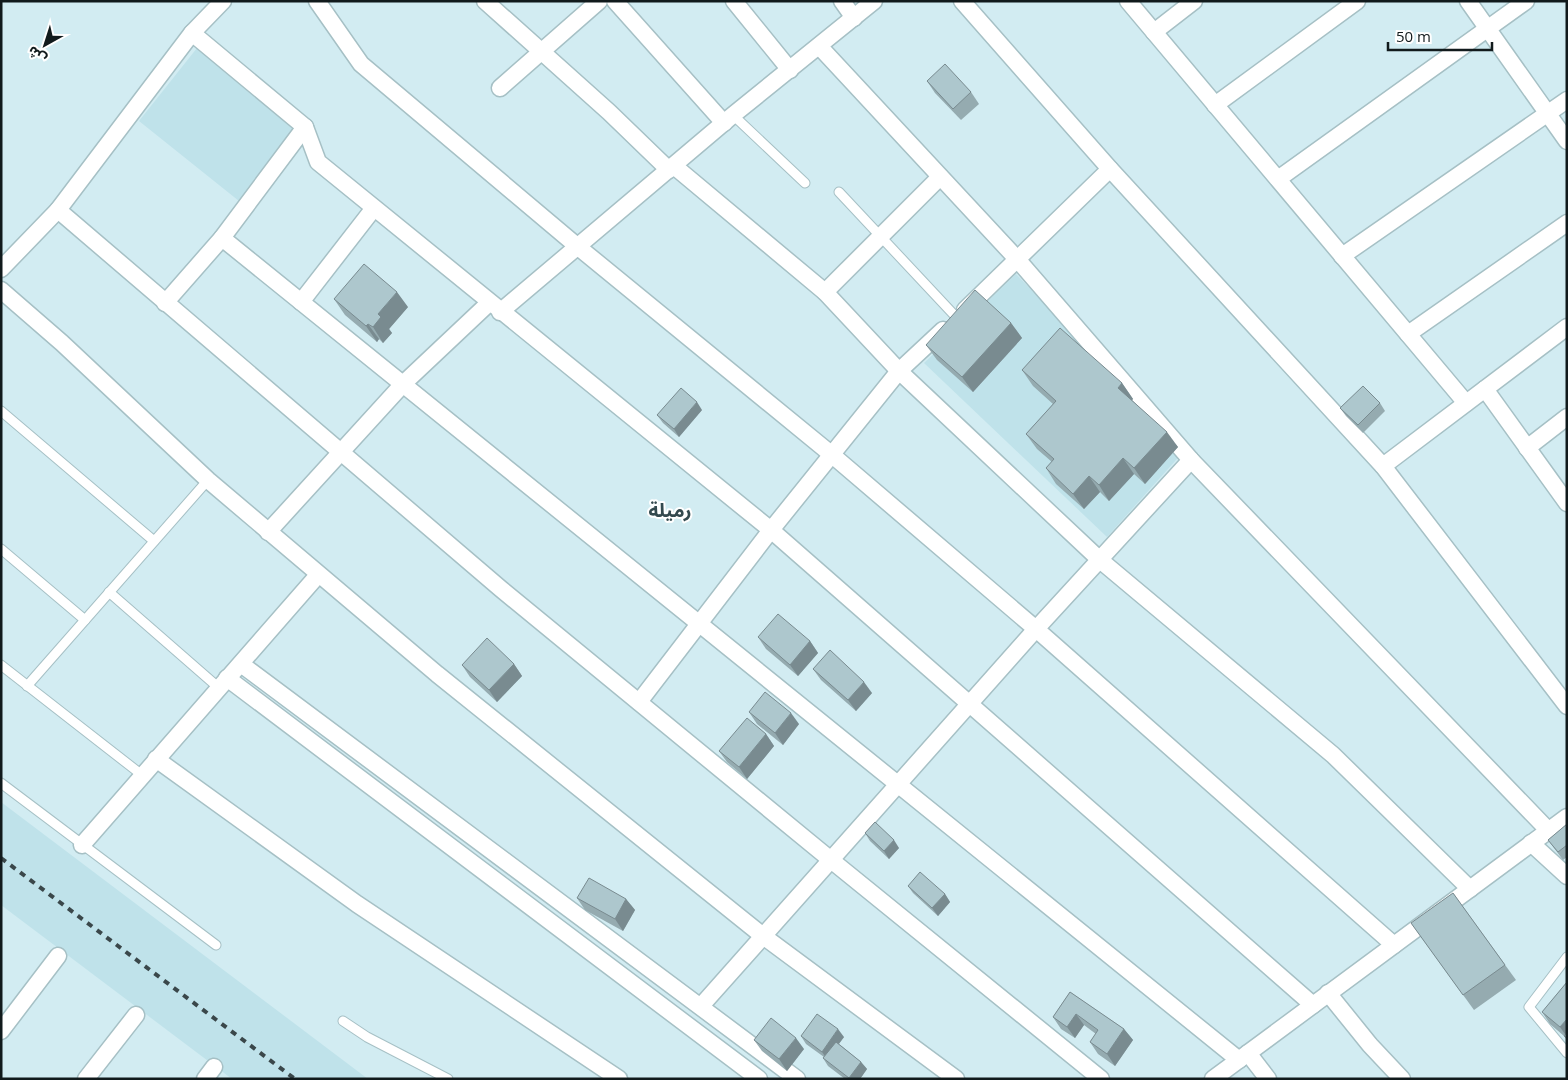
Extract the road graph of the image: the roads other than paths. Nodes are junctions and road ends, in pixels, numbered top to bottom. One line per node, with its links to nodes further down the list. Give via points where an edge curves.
1 (222, 1): 18 (street)
2 (317, 1): 40 (street, via 362,64)
3 (485, 1): 20 (street)
4 (599, 1): 20 (street)
5 (615, 1): 26 (street)
6 (734, 1): 21 (street)
7 (842, 1): 15 (street)
8 (874, 1): 15 (street)
9 (962, 1): 30 (street)
10 (1128, 1): 17 (street)
11 (1194, 1): 17 (street)
12 (1357, 1): 24 (street)
13 (1468, 1): 16 (street)
14 (1526, 1): 16 (street)
15 (854, 18): 19 (street)
16 (1487, 29): 25 (street); 32 (street)
17 (1154, 32): 24 (street)
18 (192, 33): 27 (street); 36 (street)
19 (819, 46): 21 (street); 31 (street)
20 (542, 52): 22 (street); 29 (street)
21 (790, 70): 26 (street)
22 (500, 88)
23 (1567, 100): 25 (street)
24 (1215, 105): 32 (street)
25 (1547, 114): 28 (street); 41 (street)
26 (729, 119): 29 (street); 33 (lane)
27 (305, 127): 35 (street, via 318,162); 39 (street)
28 (1567, 141)
29 (672, 168): 40 (street); 45 (street)
30 (1110, 169): 42 (street); 62 (street)
31 (940, 176): 38 (street); 42 (street)
32 (1278, 179): 41 (street)
33 (804, 184)
34 (839, 192): 38 (lane)
35 (374, 208): 46 (street); 48 (street)
36 (58, 210): 43 (street); 47 (street)
37 (1567, 223): 51 (street)
38 (880, 237): 45 (street); 49 (lane)
39 (222, 238): 46 (street); 47 (street)
40 (577, 246): 48 (street); 60 (street)
41 (1342, 256): 51 (street)
42 (1017, 259): 49 (street); 61 (street)
43 (1, 269)
44 (1, 290): 63 (street)
45 (825, 292): 52 (street)
46 (301, 302): 53 (street)
47 (165, 303): 59 (street)
48 (495, 308): 53 (street); 65 (street)
49 (957, 318): 52 (street)
50 (1567, 327): 54 (street)
51 (1408, 334): 55 (street)
52 (899, 371): 60 (street); 69 (street)
53 (403, 384): 59 (street); 73 (street)
54 (1485, 389): 55 (street); 58 (street)
55 (1466, 403): 62 (street)
56 (1, 411): 67 (lane)
57 (1567, 417): 58 (street)
58 (1527, 448): 64 (street)
59 (339, 453): 66 (street); 79 (street)
60 (831, 454): 65 (street); 74 (street)
61 (1191, 460): 69 (street); 87 (street)
62 (1383, 466): 81 (street)
63 (208, 480): 66 (street); 67 (lane)
64 (1567, 503)
65 (771, 530): 73 (street); 80 (street)
66 (268, 532): 70 (street)
67 (154, 541): 71 (lane)
68 (1, 549): 72 (lane)
69 (1100, 560): 74 (street); 92 (street, via 1332,755)
70 (318, 575): 75 (street); 93 (street)
71 (109, 592): 72 (lane); 77 (lane)
72 (85, 620): 78 (lane)
73 (698, 623): 79 (street); 85 (street)
74 (1036, 629): 80 (street); 95 (street)
75 (241, 664): 77 (street); 100 (street)
76 (1, 665): 78 (lane)
77 (223, 683): 82 (street); 109 (street)
78 (27, 686): 83 (lane)
79 (639, 702): 90 (street)
80 (969, 704): 85 (street); 99 (street)
81 (1567, 706)
82 (156, 759): 83 (street); 108 (street, via 357,904)
83 (142, 776): 89 (street)
84 (1, 783): 89 (lane)
85 (898, 784): 90 (street); 105 (street)
86 (1567, 817): 87 (street)
87 (1548, 830): 88 (street)
88 (1531, 843): 91 (street); 92 (street)
89 (82, 845): 94 (lane)
90 (830, 860): 93 (street); 112 (street)
91 (1567, 876)
92 (1470, 890): 95 (street)
93 (763, 936): 100 (street); 111 (street)
94 (216, 945)
95 (1394, 945): 98 (street)
96 (58, 956): 103 (street)
97 (1567, 957): 104 (lane, via 1529,1007)
98 (1328, 993): 99 (street); 115 (street, via 1370,1046)
99 (1313, 1005): 105 (street)
100 (701, 1006): 110 (street)
101 (136, 1015): 106 (street)
102 (343, 1021): 107 (lane)
103 (1, 1031)
104 (1567, 1053)
105 (1243, 1056): 113 (street); 114 (street)
106 (86, 1079)
107 (448, 1079)
108 (619, 1079)
109 (759, 1079)
110 (797, 1079)
111 (956, 1079)
112 (1101, 1079)
113 (1213, 1079)
114 (1268, 1079)
115 (1402, 1079)

